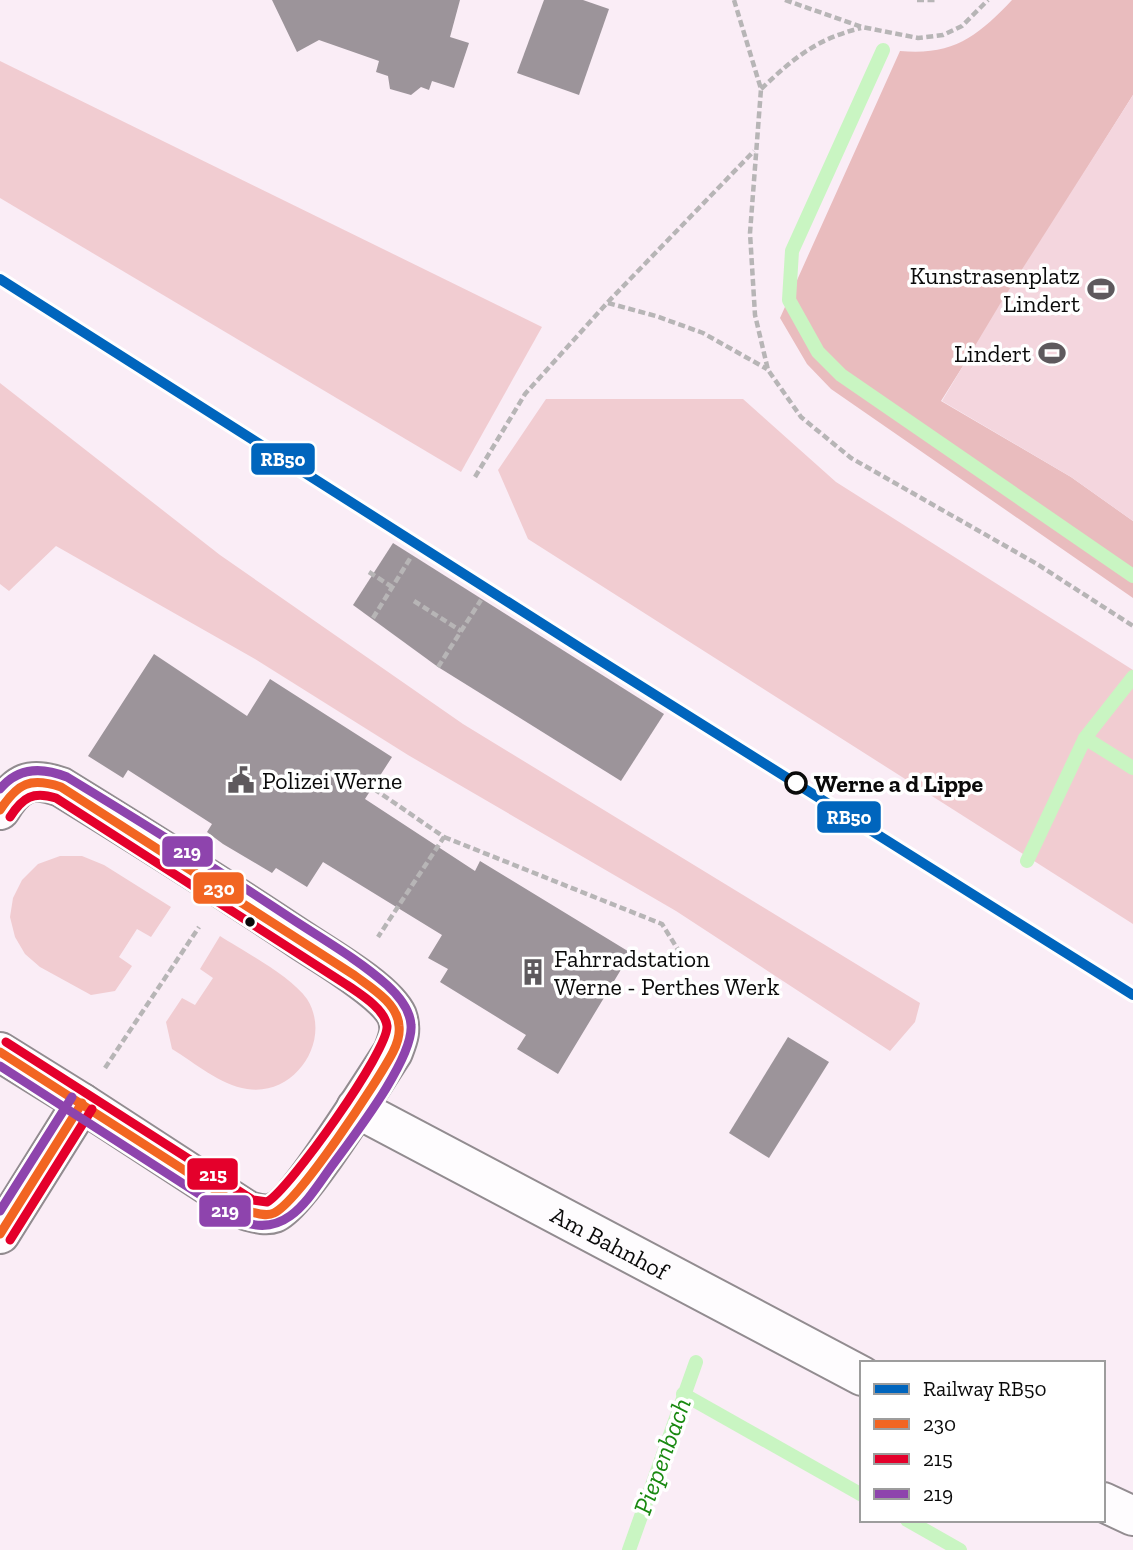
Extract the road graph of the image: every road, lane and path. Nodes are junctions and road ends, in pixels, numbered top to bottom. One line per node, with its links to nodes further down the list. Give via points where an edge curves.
1 (734, 0): 7 (path)
2 (785, 0): 6 (path)
3 (917, 0): 4 (path)
4 (937, 0)
5 (988, 0): 6 (path, via 962,26 943,35 910,38)
6 (862, 27): 7 (path, via 814,44)
7 (761, 89): 8 (path)
8 (755, 150): 9 (path); 10 (path, via 750,233 755,315)
9 (607, 303): 10 (path, via 703,332); 11 (path, via 526,394)
10 (768, 370): 18 (path, via 801,417 851,458 1037,564)
11 (475, 477)
12 (411, 557): 14 (path)
13 (369, 572): 14 (path)
14 (392, 587): 17 (path)
15 (481, 600): 19 (path)
16 (414, 601): 19 (path)
17 (373, 618)
18 (1133, 626)
19 (461, 631): 20 (path)
20 (438, 667)
21 (348, 771): 23 (path)
22 (0, 810): 26 (street, via 20,785 33,781 61,787)
23 (444, 837): 25 (path, via 662,925); 26 (path)
24 (200, 926): 28 (path)
25 (687, 964)
26 (353, 975): 29 (street, via 387,1001 400,1031 393,1052)
27 (0, 1052): 28 (street)
28 (82, 1102): 29 (street, via 248,1211 265,1214 276,1213 290,1200); 30 (street)
29 (356, 1108): 31 (street, Am Bahnhof)
30 (0, 1234)
31 (860, 1375)
32 (1105, 1503): 33 (street)
33 (1133, 1516)

